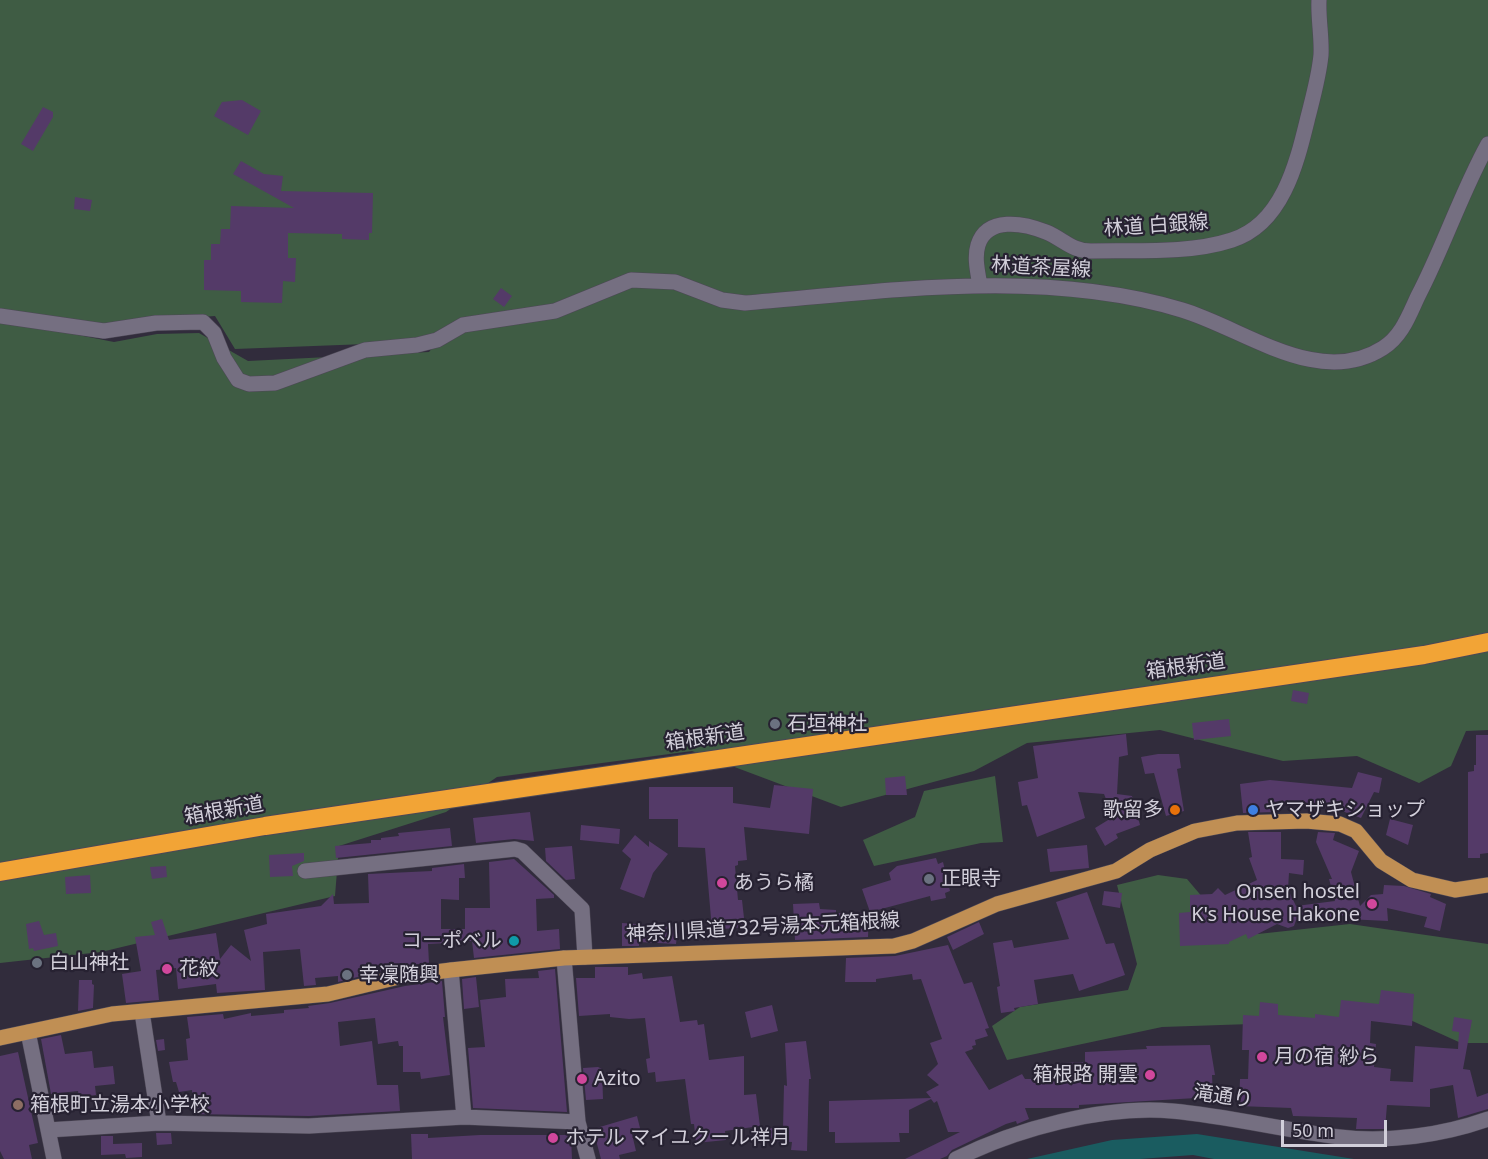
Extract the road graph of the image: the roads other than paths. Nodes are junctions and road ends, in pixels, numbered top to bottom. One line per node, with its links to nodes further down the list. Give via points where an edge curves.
1 (1319, 0): 3 (street, 林道 白銀線, via 1321,54 1291,179 1264,219 1248,233 1207,246 1080,251 1051,234 1026,226 993,226 978,244)
2 (1488, 144): 3 (street, 林道茶屋線, via 1398,336 1383,348 1355,360 1302,358 1183,310 1103,293)
3 (980, 286): 4 (street, 林道茶屋線, via 745,303 722,300 675,282 631,280 555,311 463,325 427,343 365,350 275,383 249,384 238,380 214,333 203,322 156,323 104,331)
4 (0, 316)
5 (1488, 642): 7 (highway, 箱根新道, via 1412,657 265,826)
6 (305, 871): 9 (street, via 522,851 582,909)
7 (0, 872)
8 (1488, 885): 9 (main road, 神奈川県道732号湯本元箱根線, via 1455,890 1412,880 1382,861 1356,831 1340,824 1237,823 1186,834 1116,871 997,904 905,944)
9 (585, 957): 10 (main road, 神奈川県道732号湯本元箱根線)
10 (564, 958): 11 (main road, 神奈川県道732号湯本元箱根線); 17 (street)
11 (451, 970): 12 (main road, 神奈川県道732号湯本元箱根線, via 403,976 328,994); 15 (street)
12 (142, 1012): 13 (main road, 神奈川県道732号湯本元箱根線, via 112,1014); 18 (street)
13 (28, 1032): 14 (main road, 神奈川県道732号湯本元箱根線); 19 (street)
14 (0, 1038)
15 (464, 1117): 17 (street); 18 (street, via 309,1126)
16 (1488, 1119): 22 (street, 滝通り, via 1423,1137 1342,1137 1170,1110 1089,1114 987,1144)
17 (578, 1122): 21 (street)
18 (159, 1123): 19 (street)
19 (48, 1130): 20 (street)
20 (54, 1159)
21 (588, 1159)
22 (956, 1159)

